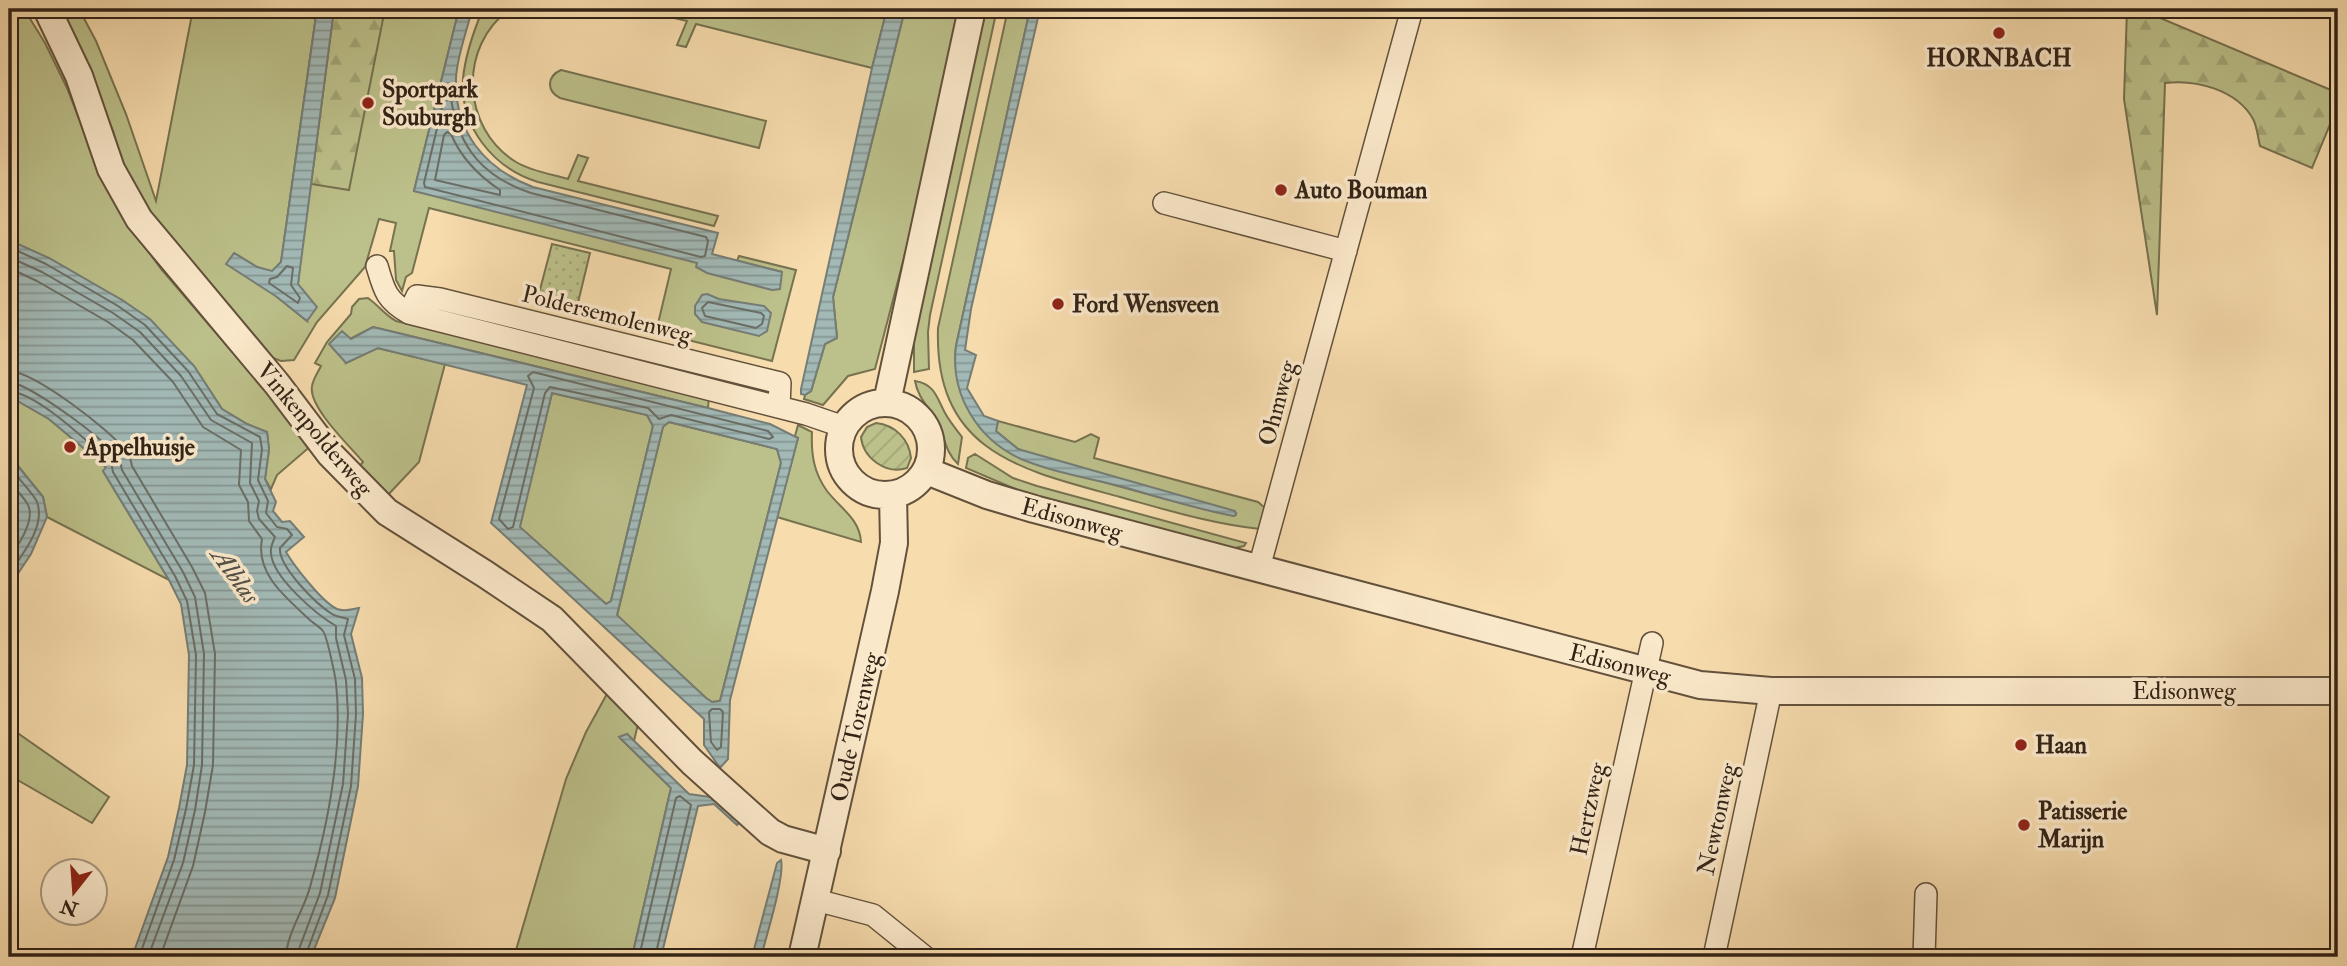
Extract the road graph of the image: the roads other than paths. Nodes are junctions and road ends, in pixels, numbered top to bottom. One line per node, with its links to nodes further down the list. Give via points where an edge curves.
1 (47, 9): 16 (street, Vinkenpolderweg, via 79,76 111,169 139,219 330,454 387,512 552,619 692,762 770,832)
2 (972, 9): 7 (street)
3 (1412, 9): 5 (street, Ohmweg)
4 (1164, 203): 5 (street)
5 (1346, 251): 11 (street, Ohmweg)
6 (377, 266): 8 (street, Poldersemolenweg, via 384,293 409,313 417,296 440,299 780,383 779,407)
7 (887, 402): 8 (street, via 862,409); 9 (street, via 909,409 926,425 932,448)
8 (844, 427): 10 (street, via 839,454 850,480 865,491)
9 (927, 471): 10 (street, via 909,489); 11 (street, Edisonweg, via 999,498)
10 (892, 495): 16 (street, Oude Torenweg, via 894,543)
11 (1259, 568): 13 (street, Edisonweg)
12 (1652, 643): 13 (street, Hertzweg)
13 (1645, 671): 14 (street, Edisonweg, via 1700,685); 21 (street, Hertzweg)
14 (1771, 691): 15 (street, Edisonweg); 22 (street, Newtonweg)
15 (2338, 691)
16 (827, 851): 18 (street, Oude Torenweg)
17 (1926, 894): 23 (street)
18 (816, 900): 19 (street, Oude Torenweg); 20 (street, via 873,915)
19 (802, 957)
20 (925, 957)
21 (1582, 957)
22 (1714, 957)
23 (1924, 957)

